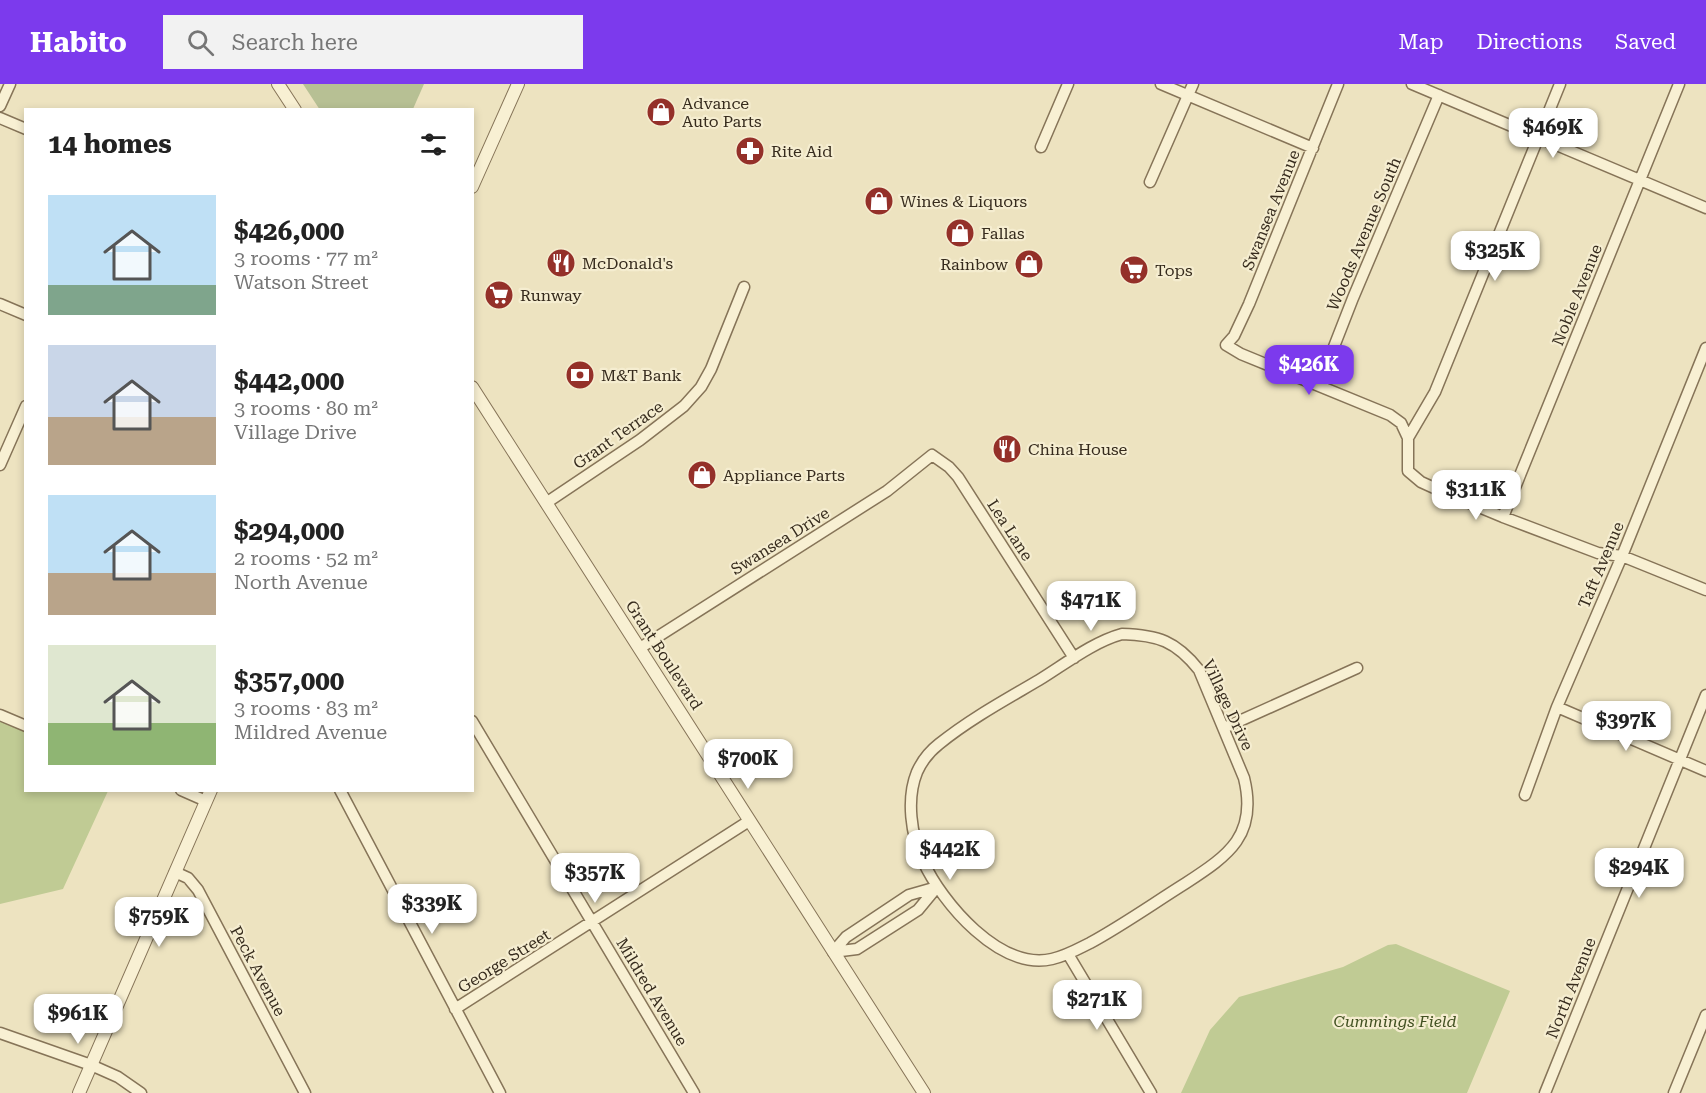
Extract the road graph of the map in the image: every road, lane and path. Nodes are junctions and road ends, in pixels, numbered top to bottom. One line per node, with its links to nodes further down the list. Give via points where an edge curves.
1 (10, 84): 13 (street)
2 (278, 84): 14 (street)
3 (518, 84): 22 (street)
4 (1068, 84): 18 (street)
5 (1161, 84): 11 (street)
6 (1193, 84): 11 (street)
7 (1338, 84): 19 (street, Swansea Avenue)
8 (1412, 84): 12 (street)
9 (1560, 84): 17 (street)
10 (1679, 84): 20 (street, Noble Avenue)
11 (1188, 95): 19 (street); 21 (street)
12 (1439, 95): 17 (street); 28 (street, Woods Avenue South)
13 (0, 106)
14 (294, 108)
15 (0, 118): 16 (street)
16 (24, 128)
17 (1539, 138): 20 (street); 31 (street, via 1435,392)
18 (1041, 147)
19 (1313, 148): 28 (street, Swansea Avenue, via 1249,304 1226,345)
20 (1639, 180): 23 (street); 35 (street, Noble Avenue)
21 (1150, 182)
22 (474, 183)
23 (1706, 208)
24 (744, 287): 34 (street, Grant Terrace, via 711,369 684,406)
25 (0, 304): 26 (street)
26 (24, 314)
27 (1706, 348): 36 (street, Taft Avenue)
28 (1319, 385): 31 (street, via 1390,415 1401,423)
29 (474, 390): 34 (street, Grant Boulevard)
30 (24, 411): 33 (street)
31 (1408, 438): 35 (street, via 1408,471 1421,482)
32 (932, 455): 38 (street, Swansea Drive, via 887,491); 39 (street, Lea Lane, via 958,477)
33 (0, 465)
34 (546, 504): 38 (street, Grant Boulevard)
35 (1503, 517): 36 (street, via 1598,553)
36 (1622, 556): 37 (street); 42 (street, Taft Avenue)
37 (1706, 590)
38 (639, 648): 53 (street, Grant Boulevard)
39 (1074, 658): 46 (street, Village Drive, via 1122,634 1163,640 1199,670); 55 (street, Village Drive, via 965,725 925,758 913,785 911,815 922,860)
40 (1357, 668): 46 (street)
41 (1706, 694): 47 (street, North Avenue)
42 (1557, 707): 47 (street); 51 (street, Taft Avenue)
43 (0, 716): 45 (street)
44 (474, 724): 56 (street, Mildred Avenue)
45 (24, 725)
46 (1224, 728): 58 (street, Village Drive, via 1248,795 1245,823 1233,848 1205,871)
47 (1680, 760): 48 (street); 71 (street, North Avenue)
48 (1706, 771)
49 (190, 792): 52 (street)
50 (341, 792): 59 (street)
51 (1525, 795)
52 (208, 796): 54 (street)
53 (749, 821): 56 (street, George Street); 57 (street, Grant Boulevard)
54 (175, 872): 63 (street); 66 (street, Peck Avenue, via 188,878 198,890)
55 (937, 887): 57 (street, via 909,895 846,937); 57 (street, via 918,910 857,949); 58 (street, Village Drive, via 968,924 1009,953 1038,960)
56 (593, 922): 59 (street, George Street); 68 (street, Mildred Avenue)
57 (833, 952): 69 (street, Grant Boulevard)
58 (1068, 954): 70 (street)
59 (455, 1009): 67 (street)
60 (1706, 1015): 62 (street)
61 (0, 1033): 63 (street)
62 (1701, 1044): 72 (street)
63 (92, 1065): 64 (street); 65 (street)
64 (80, 1093)
65 (141, 1093)
66 (305, 1093)
67 (500, 1093)
68 (694, 1093)
69 (924, 1093)
70 (1151, 1093)
71 (1545, 1093)
72 (1674, 1093)

